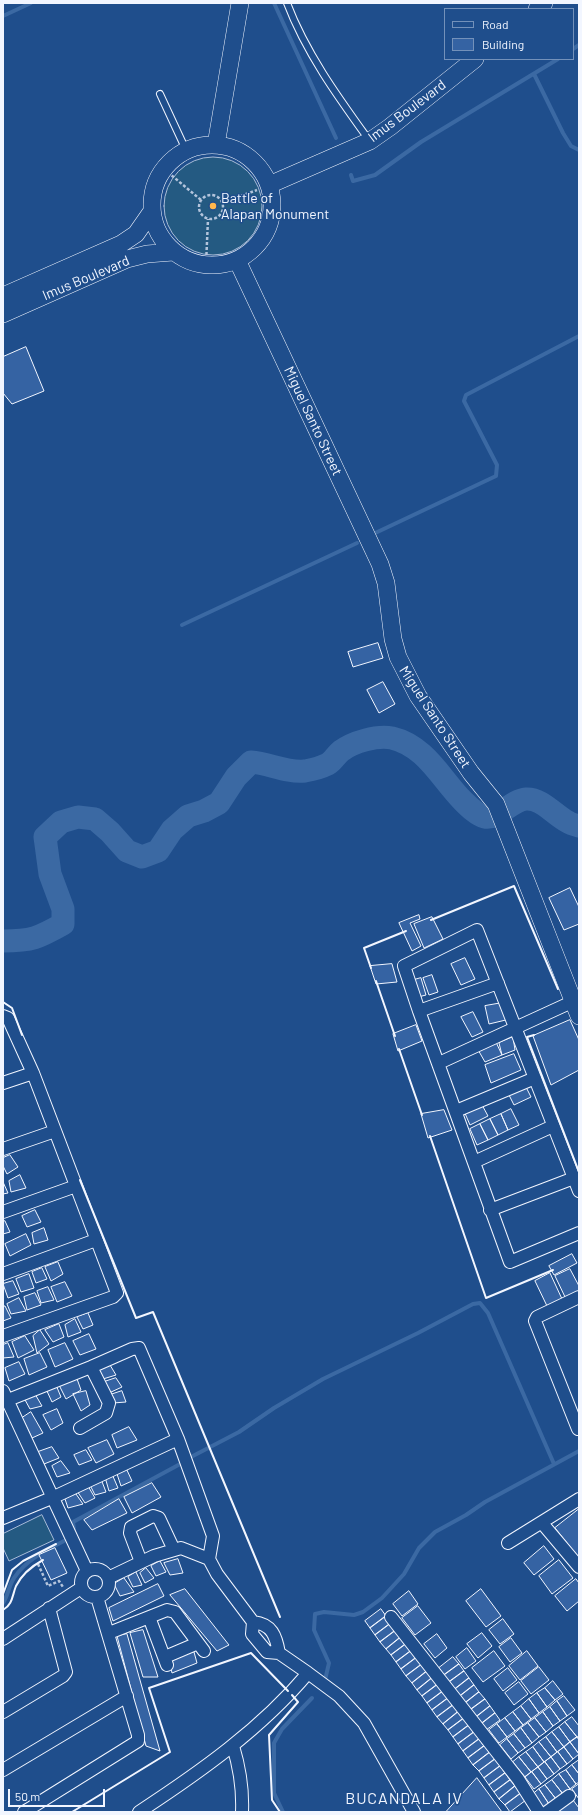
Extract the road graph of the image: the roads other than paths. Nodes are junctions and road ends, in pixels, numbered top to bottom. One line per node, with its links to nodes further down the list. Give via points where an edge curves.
1 (240, 3): 6 (main road)
2 (287, 3): 5 (lane, via 317,63)
3 (474, 60): 5 (main road, Imus Boulevard)
4 (160, 94): 7 (lane)
5 (370, 141): 8 (main road, Imus Boulevard)
6 (216, 145): 7 (main road, via 197,146); 8 (main road, via 234,149 245,155 263,174)
7 (186, 150): 9 (main road, via 172,159 164,169 153,191)
8 (269, 185): 11 (main road, via 272,198 270,224 256,247)
9 (152, 211): 10 (main road, via 156,226); 12 (main road, Imus Boulevard, via 136,234 121,244)
10 (172, 252): 11 (main road, via 194,263 206,265 220,265); 13 (main road, Imus Boulevard, via 127,259)
11 (237, 260): 15 (main road, Miguel Santo Street, via 380,564 388,593 395,649 403,669 418,696 471,773 496,804)
12 (3, 296)
13 (3, 314)
14 (498, 983): 16 (street); 16 (street, via 477,930 404,966); 18 (street)
15 (577, 1004): 18 (street)
16 (418, 1011): 19 (street)
17 (3, 1016): 20 (street, via 8,1018)
18 (515, 1028): 19 (street); 21 (street)
19 (439, 1063): 23 (street)
20 (33, 1073): 22 (street); 25 (street)
21 (535, 1078): 23 (street); 24 (street)
22 (3, 1083)
23 (456, 1111): 27 (street)
24 (553, 1126): 27 (street); 28 (street)
25 (56, 1131): 26 (street); 29 (street)
26 (3, 1149)
27 (474, 1162): 31 (street)
28 (574, 1178): 30 (street); 31 (street)
29 (76, 1186): 32 (street); 34 (street)
30 (579, 1191)
31 (490, 1210): 33 (street, via 510,1262)
32 (3, 1212)
33 (579, 1233)
34 (96, 1240): 35 (street); 37 (street, via 116,1296)
35 (3, 1274)
36 (579, 1297): 41 (street, via 537,1317 535,1321)
37 (3, 1336)
38 (91, 1367): 39 (street); 40 (street, via 108,1403 106,1413); 42 (street, via 139,1348)
39 (4, 1398): 43 (street)
40 (80, 1428)
41 (578, 1429)
42 (178, 1438): 43 (street); 49 (street, via 213,1536)
43 (54, 1497): 45 (street); 52 (street)
44 (579, 1499): 46 (street)
45 (3, 1518)
46 (542, 1523): 47 (street); 51 (street)
47 (508, 1543)
48 (174, 1550): 49 (street, via 181,1548); 50 (street); 50 (street, via 159,1518 153,1516 130,1527)
49 (209, 1559): 59 (street, via 217,1574)
50 (141, 1562): 53 (street)
51 (579, 1567)
52 (88, 1571): 53 (street, via 96,1569); 54 (street, via 81,1578)
53 (108, 1578): 55 (street, via 105,1594)
54 (81, 1588): 55 (street, via 88,1596); 56 (street)
55 (98, 1597): 60 (street)
56 (50, 1608): 61 (street); 65 (street, via 66,1672)
57 (150, 1617): 57 (street, via 166,1661 201,1647 175,1612 167,1610); 60 (street)
58 (391, 1617): 73 (street, via 518,1779)
59 (253, 1622): 62 (street, via 261,1623 271,1630 277,1638); 62 (street, via 252,1634 267,1652)
60 (109, 1633): 64 (street)
61 (3, 1639)
62 (279, 1653): 63 (street)
63 (308, 1673): 66 (street, via 290,1694); 72 (street, via 339,1696 364,1723)
64 (127, 1696): 67 (street); 69 (street, via 138,1741)
65 (3, 1712)
66 (233, 1746): 70 (street); 71 (street, via 239,1766)
67 (3, 1770)
68 (569, 1796): 74 (street)
69 (24, 1812)
70 (139, 1812)
71 (242, 1812)
72 (414, 1812)
73 (539, 1812)
74 (547, 1812)

